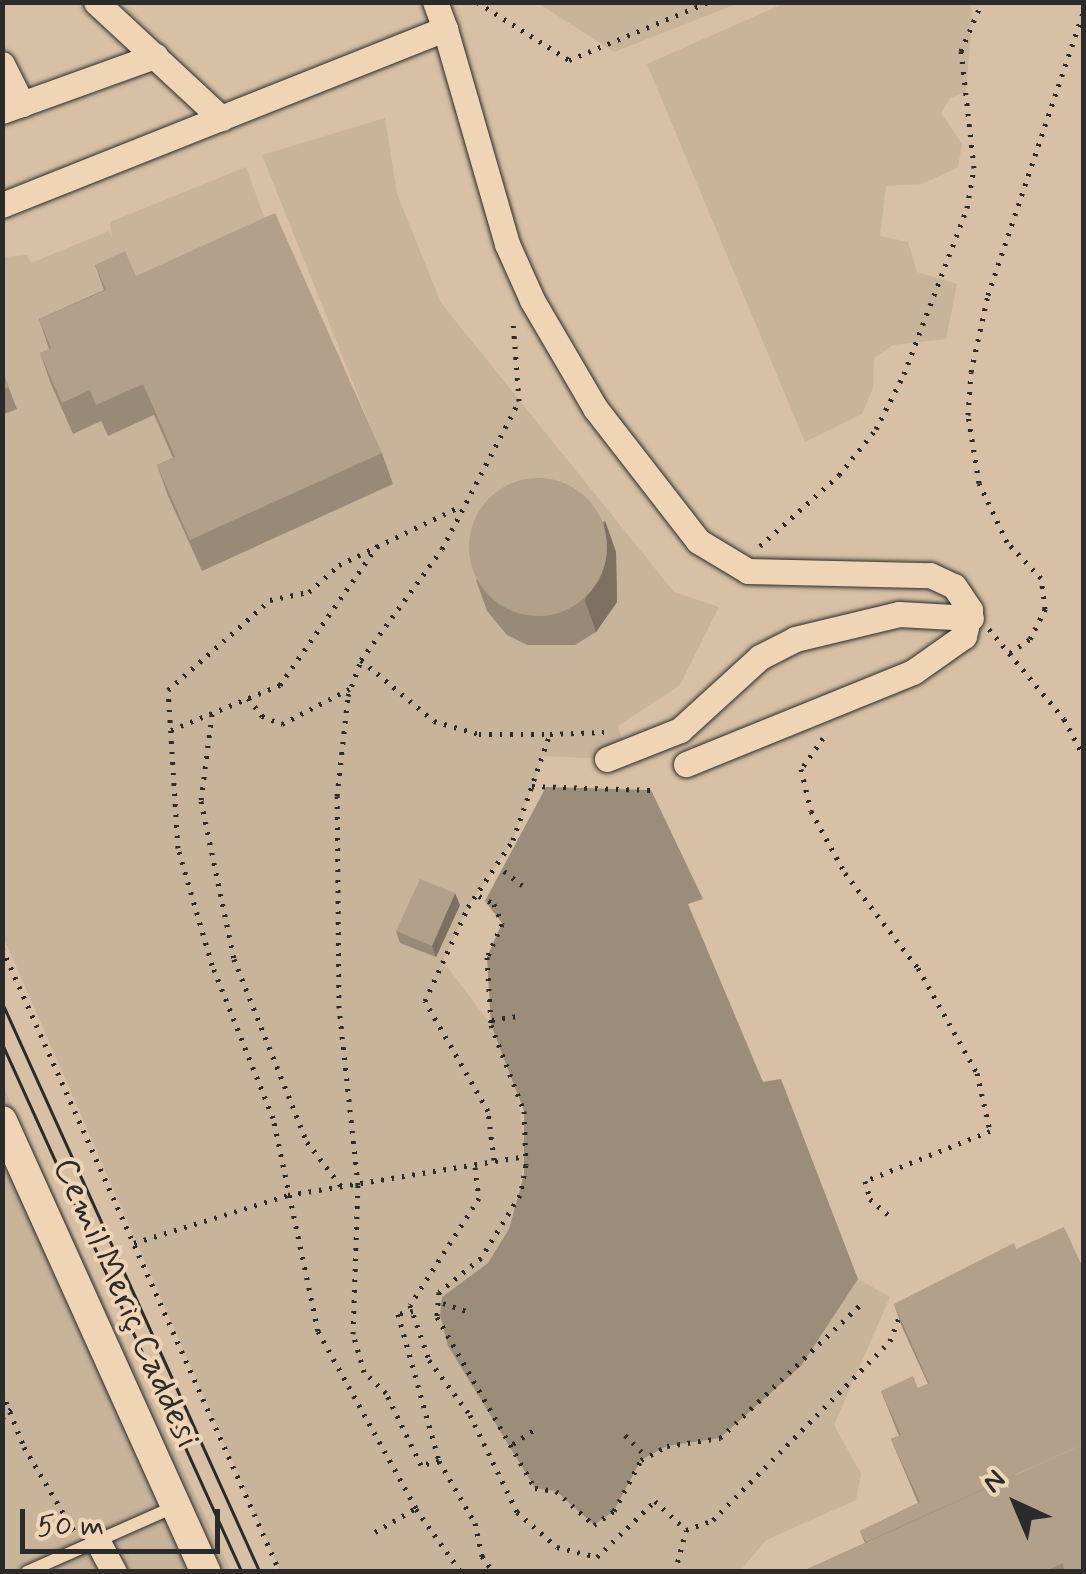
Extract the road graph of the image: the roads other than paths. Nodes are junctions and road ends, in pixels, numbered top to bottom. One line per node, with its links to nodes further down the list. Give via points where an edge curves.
1 (96, 2): 4 (street)
2 (435, 2): 3 (street)
3 (445, 29): 7 (street); 9 (street, via 506,244 554,342 698,540 734,566 930,575 962,594)
4 (155, 56): 6 (street); 7 (street)
5 (2, 64): 6 (street)
6 (12, 108)
7 (221, 118): 8 (street)
8 (2, 204)
9 (982, 627): 10 (street, via 899,614 794,639 760,657 680,730); 11 (street, via 913,672)
10 (607, 759)
11 (686, 764)
12 (2, 1120): 13 (street, Cemil Meriç Caddesi)
13 (176, 1506): 14 (lane); 17 (street, Cemil Meriç Caddesi)
14 (86, 1537): 15 (lane); 16 (street)
15 (28, 1572)
16 (114, 1572)
17 (206, 1572)

